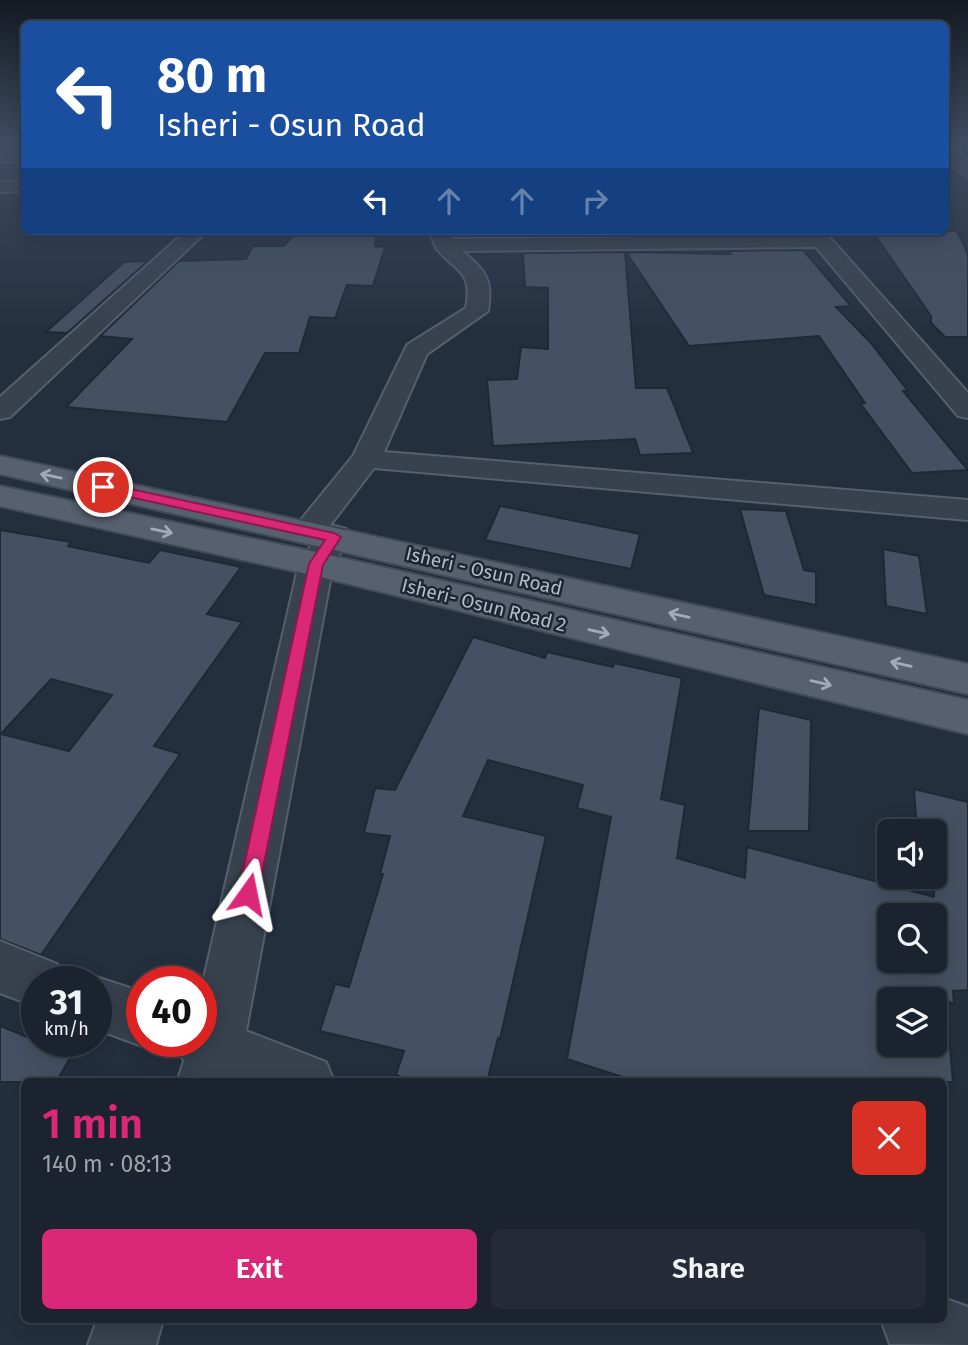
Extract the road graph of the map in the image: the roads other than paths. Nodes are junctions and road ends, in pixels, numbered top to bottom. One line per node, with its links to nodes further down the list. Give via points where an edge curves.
1 (193, 235): 5 (street)
2 (817, 236): 3 (street); 4 (street)
3 (443, 238): 6 (street, via 475,271 482,292 477,311 416,350)
4 (968, 410)
5 (0, 411)
6 (366, 458): 9 (street); 10 (street)
7 (0, 465): 10 (main road, Isheri - Osun Road, one-way to 7)
8 (0, 496): 10 (main road, Isheri- Osun Road 2, one-way to 10)
9 (968, 510)
10 (319, 544): 11 (main road, Isheri - Osun Road, one-way to 10); 12 (main road, Isheri- Osun Road 2, one-way to 12); 15 (street)
11 (968, 679)
12 (968, 717)
13 (0, 967): 14 (street)
14 (21, 975)
15 (217, 1014)
16 (212, 1057): 17 (street)
17 (291, 1078)
18 (129, 1323): 21 (street)
19 (922, 1323): 20 (street)
20 (968, 1341)
21 (122, 1345)

